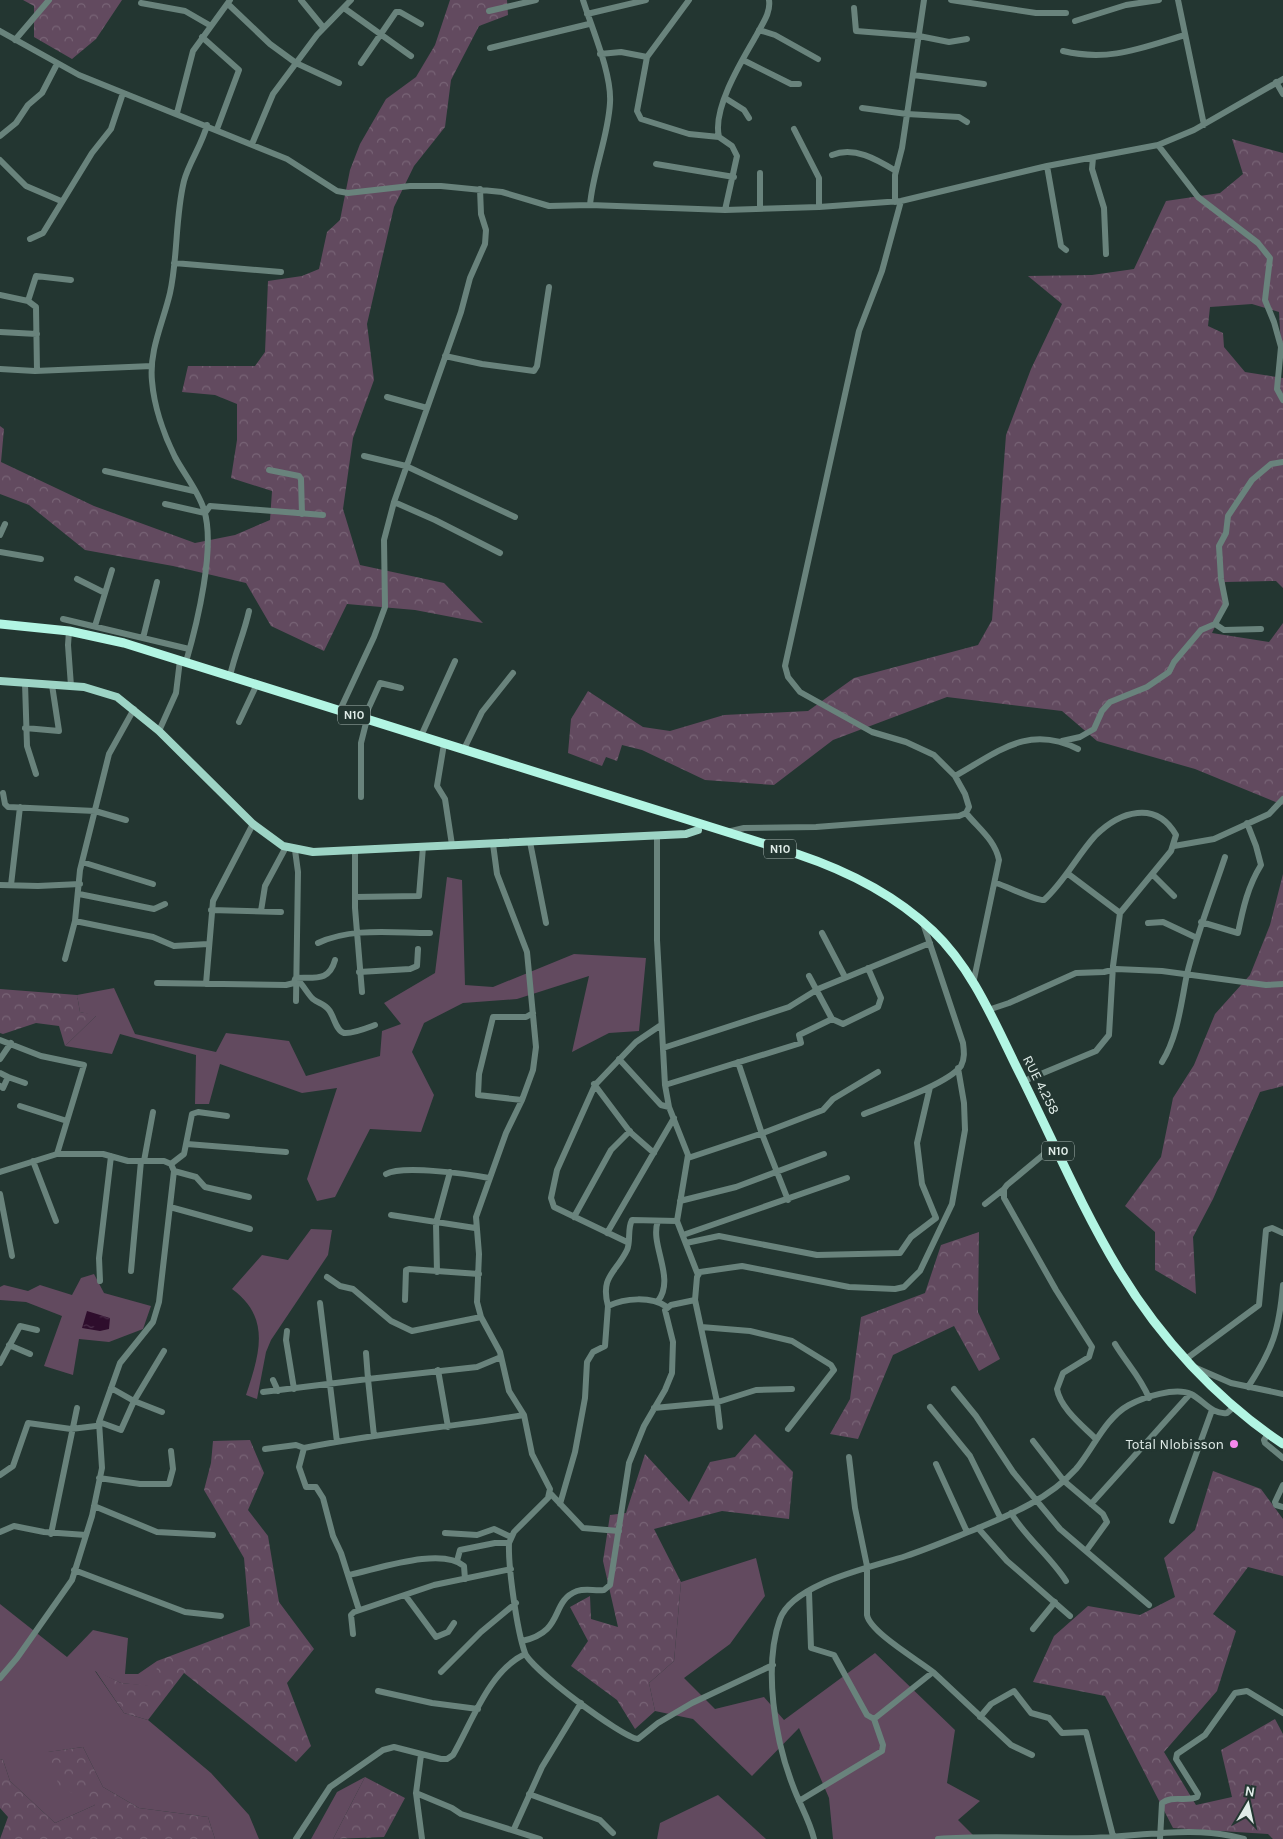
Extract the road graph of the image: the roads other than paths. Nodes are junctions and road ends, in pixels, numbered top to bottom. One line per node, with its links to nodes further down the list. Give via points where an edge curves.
1 (49, 0): 32 (street)
2 (301, 0): 24 (street)
3 (351, 0): 15 (street)
4 (536, 0): 17 (street)
5 (583, 0): 19 (street)
6 (646, 0): 19 (street)
7 (689, 0): 37 (street)
8 (924, 0): 29 (street)
9 (951, 0): 18 (street, via 1036,13)
10 (1159, 0): 20 (street, via 1126,5)
11 (1178, 0): 28 (street)
12 (229, 2): 23 (street); 40 (street, via 270,44)
13 (771, 2): 25 (street)
14 (141, 3): 23 (street, via 185,11)
15 (344, 8): 24 (street); 27 (street)
16 (854, 8): 29 (street, via 856,31)
17 (489, 11)
18 (1066, 13)
19 (587, 14): 22 (street)
20 (1075, 21)
21 (421, 24): 27 (street, via 396,12)
22 (589, 24): 33 (street); 35 (street)
23 (211, 26): 30 (street)
24 (324, 27): 40 (street)
25 (759, 30): 38 (street, via 775,35); 39 (street)
26 (0, 31): 32 (street)
27 (381, 34): 36 (street); 41 (street)
28 (1185, 34): 34 (street, via 1106,56); 58 (street)
29 (919, 36): 31 (street, via 949,42); 43 (street)
30 (202, 37): 53 (street, via 193,51); 59 (street, via 239,70)
31 (967, 39)
32 (15, 40): 42 (street)
33 (490, 48)
34 (1063, 52)
35 (600, 54): 37 (street, via 621,52); 76 (street, via 608,78 610,103)
36 (411, 56)
37 (647, 57): 62 (street, via 638,115 689,134)
38 (818, 59)
39 (742, 60): 47 (street, via 791,84); 51 (street)
40 (296, 63): 46 (street); 63 (street, via 273,94)
41 (361, 63)
42 (58, 64): 49 (street); 61 (street, via 42,93)
43 (913, 74): 48 (street); 54 (street)
44 (1283, 79): 45 (street)
45 (1276, 82): 50 (street); 58 (street)
46 (339, 83)
47 (799, 84)
48 (984, 84)
49 (123, 93): 53 (street); 74 (street, via 111,129)
50 (1283, 94)
51 (726, 98): 55 (street, via 744,110); 62 (street, via 719,114)
52 (862, 108): 54 (street)
53 (177, 113): 57 (street)
54 (907, 114): 56 (street, via 959,117); 70 (street)
55 (749, 118)
56 (967, 122)
57 (207, 125): 59 (street); 83 (street, via 185,179)
58 (1204, 125): 64 (street)
59 (217, 129): 63 (street)
60 (794, 129): 77 (street, via 819,178)
61 (0, 136)
62 (719, 137): 72 (street, via 736,151)
63 (252, 144): 73 (street, via 287,159 342,193 419,186)
64 (1158, 145): 66 (street); 96 (street, via 1198,198 1258,243 1270,258 1265,300 1280,348 1277,389)
65 (832, 155): 70 (street, via 844,150 861,154)
66 (1093, 158): 69 (street); 82 (street, via 1092,170 1104,208)
67 (0, 160): 74 (street, via 26,186)
68 (656, 164): 72 (street)
69 (1046, 166): 75 (street); 81 (street, via 1061,246)
70 (896, 171): 75 (street)
71 (760, 173): 78 (street)
72 (734, 178): 79 (street)
73 (480, 189): 76 (street, via 515,195 549,206); 91 (street, via 487,237)
74 (61, 201): 80 (street, via 44,233)
75 (898, 201): 77 (street); 150 (street, via 882,271 858,331 785,666 788,678 800,692 872,732 921,747)
76 (590, 204): 79 (street)
77 (819, 207): 78 (street)
78 (760, 209): 79 (street)
79 (724, 210)
80 (30, 239)
81 (1066, 250)
82 (1106, 254)
83 (174, 263): 84 (street); 92 (street, via 172,286 156,337)
84 (281, 272)
85 (71, 280): 88 (street, via 36,276)
86 (549, 287): 91 (street, via 534,371)
87 (0, 295): 88 (street)
88 (28, 301): 90 (street, via 38,311)
89 (0, 332): 90 (street)
90 (37, 334): 94 (street)
91 (445, 356): 97 (street)
92 (152, 366): 94 (street); 103 (street, via 154,395 167,437)
93 (0, 368): 94 (street)
94 (37, 371)
95 (387, 398): 97 (street)
96 (1283, 400)
97 (427, 408): 100 (street)
98 (364, 456): 100 (street)
99 (1283, 462): 122 (street, via 1271,464 1252,480 1228,516 1226,533 1219,546 1226,604)
100 (406, 466): 104 (street); 109 (street)
101 (269, 470): 107 (street, via 302,479)
102 (105, 471): 103 (street)
103 (194, 491): 106 (street)
104 (394, 502): 113 (street); 139 (street, via 384,540 385,607)
105 (165, 504): 106 (street)
106 (205, 513): 107 (street, via 210,506 218,505); 127 (street, via 208,543)
107 (302, 514): 108 (street)
108 (323, 515)
109 (515, 517)
110 (5, 524): 111 (street)
111 (0, 535)
112 (0, 552): 114 (street)
113 (500, 553)
114 (41, 559)
115 (112, 570): 118 (street)
116 (77, 579): 118 (street)
117 (157, 582): 126 (street)
118 (105, 593): 123 (street)
119 (249, 611): 131 (street)
120 (63, 619): 123 (street)
121 (0, 624): 125 (highway, N10)
122 (1215, 624): 124 (street, via 1224,630); 145 (street, via 1201,630 1169,672 1147,687 1110,702 1094,729 1080,737)
123 (95, 626): 126 (street)
124 (1261, 629)
125 (69, 631): 129 (highway, N10); 136 (street)
126 (144, 638): 127 (street)
127 (190, 649): 129 (street)
128 (455, 660): 144 (street)
129 (183, 661): 131 (highway, N10); 143 (street, via 176,693)
130 (514, 673): 147 (street, via 482,712)
131 (230, 676): 134 (highway, N10)
132 (0, 681): 133 (main road)
133 (25, 683): 135 (main road); 142 (street)
134 (257, 684): 139 (highway, N10); 141 (street)
135 (52, 685): 136 (main road); 142 (street, via 59,731)
136 (71, 686): 138 (main road, via 106,691)
137 (401, 688): 140 (street, via 380,683)
138 (134, 709): 143 (main road); 155 (street, via 109,754)
139 (340, 710): 140 (highway, N10)
140 (366, 718): 144 (highway, N10); 152 (street, via 361,743)
141 (239, 722)
142 (26, 728): 149 (street, via 27,746)
143 (158, 731): 159 (main road)
144 (421, 736): 146 (highway, N10)
145 (1062, 741): 148 (street); 150 (street, via 1017,741)
146 (444, 744): 147 (highway, N10); 165 (street, via 437,786 445,799)
147 (464, 749): 160 (highway, N10)
148 (1078, 749)
149 (36, 774)
150 (954, 776): 156 (street, via 968,800)
151 (3, 793): 154 (street, via 6,806)
152 (361, 797)
153 (1283, 798): 158 (street, via 1269,814)
154 (20, 807): 155 (street); 179 (street)
155 (95, 810): 157 (street); 172 (street)
156 (966, 813): 161 (street); 175 (street, via 997,849)
157 (126, 820)
158 (1247, 823): 166 (street, via 1214,839); 190 (street, via 1261,865 1251,884 1238,933)
159 (253, 824): 167 (main road); 184 (street)
160 (701, 827): 161 (highway, RUE 4.258 / N10); 162 (main road, via 686,834)
161 (727, 832): 189 (highway, RUE 4.258 / N10, via 842,870 893,899)
162 (657, 835): 163 (main road); 221 (street)
163 (530, 842): 164 (main road); 191 (street)
164 (493, 844): 165 (main road); 218 (street, via 497,874 527,952)
165 (452, 845): 168 (main road)
166 (1174, 846): 173 (street, via 1176,835 1166,822 1154,814 1134,812 1096,836); 174 (street)
167 (286, 847): 169 (main road); 185 (street, via 265,886)
168 (423, 847): 170 (main road); 182 (street, via 419,896)
169 (295, 850): 170 (main road); 209 (street, via 298,867)
170 (355, 850): 182 (street)
171 (1225, 857): 190 (street)
172 (82, 862): 176 (street); 177 (street)
173 (1067, 873): 175 (street, via 1040,901); 187 (street)
174 (1152, 874): 181 (street); 187 (street)
175 (996, 883): 212 (street)
176 (80, 884): 179 (street); 180 (street)
177 (153, 884)
178 (0, 885): 179 (street)
179 (12, 885)
180 (79, 894): 183 (street, via 154,909); 188 (street)
181 (1174, 896)
182 (355, 897): 193 (street)
183 (165, 904)
184 (211, 910): 185 (street); 199 (street)
185 (261, 911): 186 (street)
186 (281, 912)
187 (1120, 913): 204 (street)
188 (75, 921): 199 (street, via 153,938 174,946); 201 (street)
189 (922, 922): 198 (street); 212 (highway, RUE 4.258 / N10, via 953,954)
190 (1202, 922): 196 (street)
191 (546, 923)
192 (1148, 923): 196 (street, via 1163,922)
193 (358, 933): 194 (street); 197 (street); 205 (street)
194 (430, 933)
195 (822, 933): 208 (street)
196 (1197, 938): 206 (street)
197 (318, 943)
198 (930, 943): 203 (street); 229 (street, via 963,1043 964,1060)
199 (208, 944): 211 (street)
200 (418, 949): 205 (street, via 417,966 410,969)
201 (65, 959)
202 (335, 960): 209 (street, via 327,976)
203 (868, 968): 208 (street); 219 (street, via 881,998 878,1007 843,1024)
204 (1113, 969): 206 (street); 217 (street, via 1076,973); 233 (street, via 1109,1035 1096,1051)
205 (359, 972): 215 (street)
206 (1187, 974): 213 (street, via 1266,985); 228 (street, via 1169,1051)
207 (809, 976): 214 (street)
208 (845, 977): 214 (street)
209 (296, 978): 211 (street, via 294,983 286,985); 216 (street); 220 (street, via 312,998 330,1011 344,1033)
210 (157, 983): 211 (street)
211 (206, 984)
212 (973, 984): 217 (highway, RUE 4.258 / N10)
213 (1283, 984)
214 (818, 988): 219 (street); 224 (street, via 790,1007)
215 (362, 992)
216 (296, 1001)
217 (988, 1010): 233 (highway, RUE 4.258 / N10)
218 (533, 1014): 239 (street, via 536,1047 533,1070); 239 (street, via 493,1017 479,1074 478,1095)
219 (832, 1019): 227 (street, via 799,1035 801,1043)
220 (375, 1024)
221 (661, 1025): 224 (street); 225 (street, via 636,1042)
222 (0, 1040): 223 (street)
223 (10, 1043): 226 (street); 246 (street, via 41,1056 84,1065)
224 (663, 1048): 236 (street)
225 (619, 1059): 235 (street); 241 (street, via 661,1105)
226 (0, 1060)
227 (738, 1062): 236 (street); 248 (street)
228 (1162, 1062)
229 (958, 1068): 238 (street); 290 (street, via 965,1130 952,1204 920,1272 904,1287 850,1287 742,1266 704,1270)
230 (878, 1072): 248 (street, via 833,1099 823,1110)
231 (0, 1073): 232 (street)
232 (8, 1077): 234 (street); 237 (street, via 3,1088)
233 (1024, 1081): 250 (highway, RUE 4.258 / N10)
234 (25, 1083)
235 (594, 1085): 247 (street); 274 (street, via 557,1170 550,1198 554,1207)
236 (665, 1085): 241 (street)
237 (0, 1086)
238 (930, 1086): 243 (street); 285 (street, via 917,1143 922,1184 936,1218 911,1237 900,1253 817,1255 719,1236)
239 (522, 1100): 264 (street)
240 (20, 1106): 246 (street)
241 (669, 1107): 245 (street)
242 (153, 1112): 258 (street)
243 (864, 1114)
244 (227, 1116): 249 (street, via 192,1114)
245 (674, 1118): 252 (street); 256 (street)
246 (67, 1120): 253 (street)
247 (630, 1131): 252 (street); 274 (street, via 611,1150)
248 (762, 1134): 256 (street); 260 (street)
249 (187, 1144): 251 (street); 259 (street, via 182,1157)
250 (1055, 1145): 266 (street); 310 (highway, RUE 4.258 / N10, via 1119,1270 1154,1322)
251 (286, 1152)
252 (654, 1153): 281 (street)
253 (57, 1154): 255 (street); 257 (street)
254 (824, 1154): 260 (street)
255 (111, 1156): 258 (street); 292 (street, via 98,1258)
256 (688, 1158): 270 (street)
257 (33, 1161): 261 (street); 275 (street)
258 (142, 1161): 259 (street); 287 (street)
259 (172, 1167): 268 (street, via 196,1176 205,1187); 272 (street)
260 (777, 1171): 269 (street); 270 (street, via 736,1187)
261 (0, 1172)
262 (450, 1172): 263 (street, via 402,1170); 264 (street); 278 (street)
263 (386, 1174)
264 (489, 1178): 279 (street, via 476,1217)
265 (847, 1178): 269 (street)
266 (1004, 1189): 271 (street); 342 (street, via 1011,1214 1092,1347 1089,1357 1063,1373 1057,1389 1060,1398)
267 (0, 1194): 286 (street)
268 (249, 1197)
269 (788, 1199): 283 (street)
270 (680, 1201): 277 (street)
271 (985, 1204)
272 (170, 1206): 280 (street); 317 (street, via 159,1302 153,1322 120,1364)
273 (391, 1215): 278 (street)
274 (574, 1216): 281 (street)
275 (56, 1221)
276 (658, 1221): 277 (street); 284 (street, via 648,1218 632,1220); 296 (street, via 654,1230 663,1278)
277 (677, 1221): 283 (street)
278 (436, 1223): 279 (street); 288 (street)
279 (476, 1228): 289 (street)
280 (250, 1229)
281 (607, 1233): 284 (street)
282 (1283, 1233): 310 (street, via 1272,1228 1266,1230 1259,1305)
283 (683, 1235): 285 (street)
284 (627, 1242): 298 (street, via 628,1248 607,1278 604,1292)
285 (686, 1243): 290 (street)
286 (12, 1256)
287 (131, 1271)
288 (437, 1272): 289 (street); 294 (street, via 406,1270)
289 (479, 1274): 300 (street, via 477,1302)
290 (698, 1275): 295 (street)
291 (327, 1278): 300 (street, via 340,1286 353,1288 390,1321 412,1330)
292 (100, 1281)
293 (1283, 1286): 316 (street, via 1275,1338 1265,1362)
294 (405, 1300)
295 (695, 1300): 299 (street); 301 (street)
296 (658, 1301): 298 (street, via 621,1300); 299 (street)
297 (320, 1303): 315 (street)
298 (608, 1306): 358 (street, via 606,1346 593,1352 587,1362 585,1398 575,1452)
299 (667, 1307): 331 (street, via 665,1312 674,1358 668,1384)
300 (480, 1317): 309 (street)
301 (701, 1328): 327 (street); 339 (street, via 750,1332 792,1341 831,1365 834,1370)
302 (37, 1330): 305 (street, via 20,1326)
303 (287, 1331): 318 (street, via 288,1363)
304 (1115, 1344): 325 (street, via 1141,1378)
305 (10, 1345): 308 (street); 311 (street)
306 (164, 1351): 326 (street)
307 (366, 1352): 313 (street)
308 (30, 1354)
309 (501, 1357): 312 (street, via 477,1367); 334 (street, via 509,1390)
310 (1188, 1362): 316 (street); 329 (highway, RUE 4.258 / N10)
311 (0, 1363)
312 (438, 1370): 313 (street); 336 (street)
313 (368, 1379): 315 (street); 341 (street)
314 (273, 1380): 321 (street)
315 (329, 1385): 318 (street); 343 (street)
316 (1248, 1387): 324 (street)
317 (111, 1388): 326 (street); 335 (street)
318 (294, 1389): 321 (street)
319 (792, 1389): 327 (street, via 756,1390)
320 (954, 1389): 357 (street)
321 (278, 1391): 322 (street)
322 (263, 1392)
323 (1190, 1394): 325 (street, via 1174,1392); 332 (street); 359 (street)
324 (1283, 1394)
325 (1149, 1398): 342 (street, via 1125,1408)
326 (134, 1401): 333 (street); 335 (street, via 121,1430)
327 (717, 1402): 331 (street); 337 (street)
328 (930, 1407): 363 (street, via 970,1456)
329 (1234, 1407): 332 (street, via 1223,1414); 340 (highway, RUE 4.258 / N10)
330 (77, 1408): 338 (street)
331 (654, 1408): 366 (street, via 629,1463)
332 (1212, 1410): 364 (street)
333 (162, 1412)
334 (524, 1415): 336 (street); 356 (street, via 532,1454)
335 (97, 1424): 338 (street); 353 (street, via 102,1468)
336 (448, 1427): 341 (street)
337 (720, 1427)
338 (72, 1429): 352 (street, via 28,1422 13,1466); 370 (street)
339 (788, 1429)
340 (1268, 1434): 345 (highway, RUE 4.258 / N10); 350 (street, via 1265,1443)
341 (374, 1436): 343 (street)
342 (1096, 1440): 354 (street)
343 (337, 1441): 346 (street)
344 (1033, 1441): 354 (street)
345 (1283, 1444)
346 (304, 1448): 347 (street, via 296,1445); 379 (street, via 299,1467 301,1473 306,1487 316,1487 323,1498)
347 (265, 1450)
348 (172, 1451): 353 (street, via 170,1484 140,1484)
349 (849, 1456): 376 (street, via 855,1508)
350 (1283, 1458)
351 (936, 1464): 368 (street)
352 (0, 1475)
353 (99, 1478): 360 (street)
354 (1064, 1481): 357 (street); 359 (street)
355 (1283, 1485): 361 (street, via 1275,1502)
356 (550, 1493): 358 (street); 373 (street)
357 (1037, 1501): 362 (street); 374 (street, via 1060,1529)
358 (560, 1504): 366 (street, via 583,1528)
359 (1091, 1504): 374 (street, via 1103,1514 1106,1522)
360 (94, 1506): 371 (street, via 157,1532); 372 (street)
361 (1283, 1507)
362 (1011, 1513): 363 (street); 381 (street, via 1018,1526)
363 (1000, 1517): 365 (street)
364 (1172, 1521)
365 (978, 1528): 368 (street); 384 (street, via 1007,1561)
366 (619, 1531): 393 (street, via 612,1580 607,1588 572,1594 564,1600 555,1621 546,1631 536,1638)
367 (0, 1532): 370 (street, via 14,1526)
368 (967, 1532): 376 (street, via 926,1549)
369 (445, 1533): 373 (street, via 476,1535 494,1529)
370 (51, 1534): 372 (street)
371 (213, 1535)
372 (86, 1536): 378 (street)
373 (510, 1540): 375 (street, via 460,1550); 377 (street)
374 (1086, 1551): 386 (street)
375 (457, 1560): 379 (street, via 420,1559); 380 (street, via 464,1566)
376 (868, 1566): 382 (street); 397 (street, via 868,1622)
377 (511, 1569): 380 (street); 385 (street)
378 (75, 1570): 388 (street, via 185,1612); 398 (street, via 72,1580)
379 (348, 1576): 387 (street)
380 (465, 1579): 383 (street)
381 (1066, 1581)
382 (809, 1592): 395 (street, via 785,1609 780,1618); 404 (street, via 811,1648 834,1655 867,1715)
383 (405, 1595): 387 (street); 390 (street, via 436,1637 448,1632)
384 (1055, 1602): 389 (street); 391 (street)
385 (516, 1603): 393 (street); 396 (street)
386 (1149, 1605)
387 (359, 1610): 392 (street, via 352,1615)
388 (221, 1616)
389 (1070, 1616)
390 (454, 1623)
391 (1033, 1629)
392 (354, 1634)
393 (522, 1641): 394 (street)
394 (525, 1654): 400 (street, via 532,1664); 401 (street, via 509,1664)
395 (773, 1665): 400 (street, via 692,1703 638,1739 623,1734); 409 (street, via 778,1740)
396 (441, 1672)
397 (934, 1672): 403 (street); 404 (street)
398 (0, 1678)
399 (378, 1690): 401 (street, via 432,1703)
400 (581, 1703): 408 (street)
401 (478, 1709): 405 (street, via 453,1755 447,1759)
402 (1283, 1713): 413 (street, via 1247,1691 1235,1693 1205,1734 1177,1754 1176,1760 1198,1794 1191,1800 1165,1800 1161,1807)
403 (980, 1717): 406 (street, via 1011,1745); 412 (street, via 991,1704 1014,1692 1031,1713 1049,1718 1062,1733 1086,1732)
404 (874, 1719): 409 (street, via 882,1751)
405 (421, 1755): 407 (street); 414 (street, via 389,1748 344,1775 330,1787)
406 (1032, 1755)
407 (416, 1793): 410 (street, via 462,1814); 415 (street)
408 (529, 1794): 410 (street); 411 (street, via 600,1820)
409 (799, 1801): 417 (street)
410 (514, 1829): 416 (street)
411 (613, 1833)
412 (1113, 1836): 413 (street); 418 (street)
413 (1160, 1836): 419 (street, via 1206,1832)
414 (296, 1839)
415 (422, 1839)
416 (540, 1839)
417 (814, 1839)
418 (938, 1839)
419 (1244, 1839)

